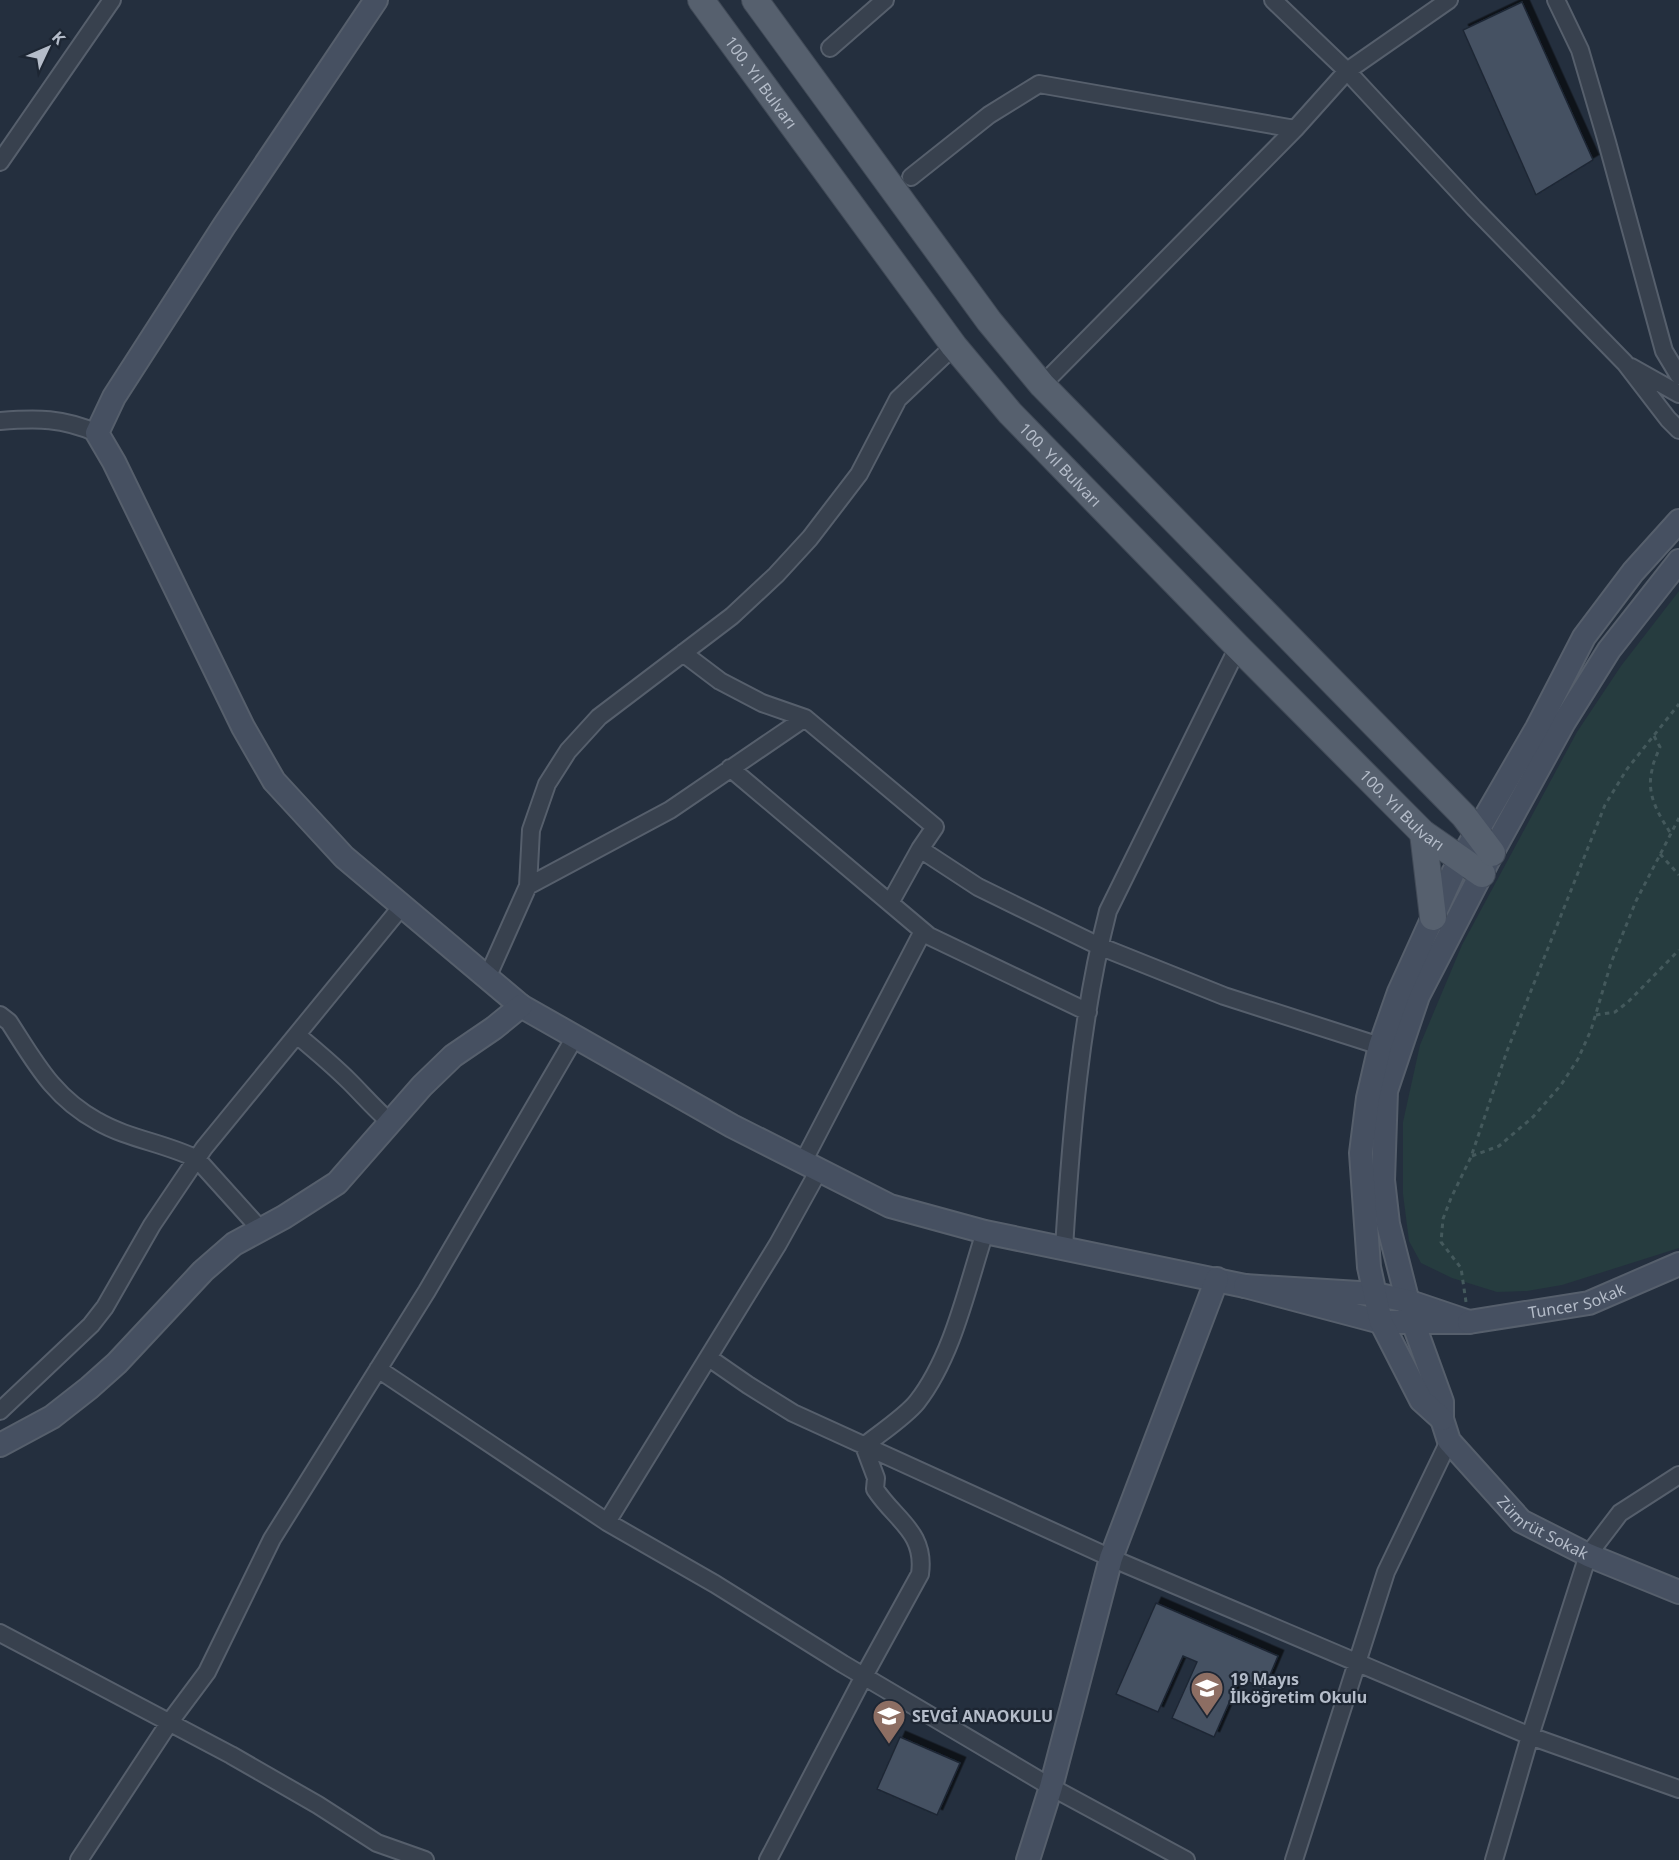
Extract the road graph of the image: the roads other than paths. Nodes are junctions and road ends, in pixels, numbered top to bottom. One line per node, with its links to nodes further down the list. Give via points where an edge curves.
1 (112, 0): 12 (street)
2 (376, 0): 21 (street, via 224,226 114,398)
3 (701, 0): 14 (main road, 100. Yıl Bulvarı)
4 (755, 0): 17 (main road, 100. Yıl Bulvarı, via 989,321)
5 (885, 0): 9 (street)
6 (1273, 0): 10 (street)
7 (1449, 0): 10 (street)
8 (1556, 0): 16 (street, via 1580,50 1664,351)
9 (830, 48)
10 (1347, 71): 11 (street); 15 (street, via 1473,208)
11 (1295, 129): 13 (street, via 1040,84 989,116); 17 (street)
12 (0, 162)
13 (911, 177)
14 (954, 346): 24 (main road, 100. Yıl Bulvarı, via 1010,413); 25 (street, via 898,399 859,474 810,538 732,616)
15 (1625, 363): 18 (street); 20 (street)
16 (1679, 376)
17 (1042, 385): 29 (main road, 100. Yıl Bulvarı)
18 (1679, 394)
19 (0, 421): 21 (street, via 74,423)
20 (1679, 430)
21 (97, 433): 34 (street, via 274,782 344,857)
22 (1679, 521): 29 (street, via 1633,572 1584,637)
23 (1679, 561): 31 (street, via 1609,650)
24 (1238, 647): 28 (main road, 100. Yıl Bulvarı); 37 (street, via 1108,911)
25 (683, 653): 26 (street, via 720,681 762,703); 32 (street, via 599,717 568,751 547,784 531,830)
26 (806, 718): 27 (street); 30 (street, via 935,827)
27 (730, 768): 32 (street, via 670,810); 33 (street)
28 (1423, 833): 31 (main road, 100. Yıl Bulvarı); 35 (main road)
29 (1477, 833): 31 (main road, 100. Yıl Bulvarı)
30 (920, 849): 33 (street); 37 (street, via 978,887)
31 (1478, 862): 35 (street); 55 (street, Zümrüt Sokak, via 1418,996 1386,1091 1383,1180 1388,1224)
32 (528, 886): 38 (street)
33 (890, 903): 36 (street)
34 (402, 906): 38 (street); 42 (street)
35 (1433, 917): 44 (street)
36 (923, 931): 40 (street); 47 (street)
37 (1099, 946): 40 (street); 44 (street, via 1224,996)
38 (487, 978): 39 (street)
39 (521, 1006): 43 (street); 45 (street, via 453,1056)
40 (1088, 1012): 50 (street)
41 (0, 1015): 46 (street, via 9,1022 49,1083 80,1111 98,1122)
42 (297, 1035): 45 (street); 46 (street)
43 (575, 1037): 47 (street); 58 (street)
44 (1380, 1046): 54 (street, via 1361,1153 1369,1267)
45 (390, 1122): 48 (street, via 337,1182)
46 (196, 1159): 48 (street); 59 (street, via 105,1307)
47 (811, 1166): 49 (street, via 890,1206); 57 (street, via 778,1244)
48 (261, 1230): 62 (street, via 234,1244 203,1272 89,1388 52,1417)
49 (985, 1232): 50 (street); 63 (street, via 950,1341 935,1374 916,1404)
50 (1064, 1248): 52 (street)
51 (1679, 1264): 55 (street, Tuncer Sokak, via 1589,1303 1469,1322)
52 (1217, 1280): 53 (street); 67 (street)
53 (1245, 1286): 54 (street); 56 (street)
54 (1375, 1294): 55 (street); 56 (street)
55 (1410, 1311): 56 (street); 60 (street, Zümrüt Sokak, via 1442,1402)
56 (1380, 1322): 60 (street, via 1421,1400)
57 (709, 1358): 63 (street, via 793,1413); 65 (street)
58 (378, 1369): 65 (street); 72 (street, via 272,1539 207,1672)
59 (0, 1412)
60 (1442, 1419): 61 (street, Zümrüt Sokak)
61 (1449, 1441): 66 (street, Zümrüt Sokak, via 1521,1521); 70 (street, via 1386,1572)
62 (0, 1445)
63 (864, 1446): 67 (street); 71 (street, via 876,1478 875,1489 908,1528 922,1559 920,1574)
64 (1679, 1475): 66 (street, via 1620,1513)
65 (607, 1522): 71 (street)
66 (1588, 1556): 68 (street, Zümrüt Sokak); 73 (street)
67 (1111, 1558): 70 (street); 74 (street)
68 (1679, 1593)
69 (0, 1634): 72 (street)
70 (1356, 1661): 73 (street); 81 (street)
71 (864, 1676): 74 (street); 78 (street)
72 (169, 1723): 76 (street); 77 (street, via 283,1784 377,1843)
73 (1530, 1736): 75 (street); 82 (street)
74 (1051, 1787): 79 (street); 80 (street)
75 (1679, 1789)
76 (79, 1860)
77 (425, 1860)
78 (768, 1860)
79 (1028, 1860)
80 (1185, 1860)
81 (1294, 1860)
82 (1494, 1860)

